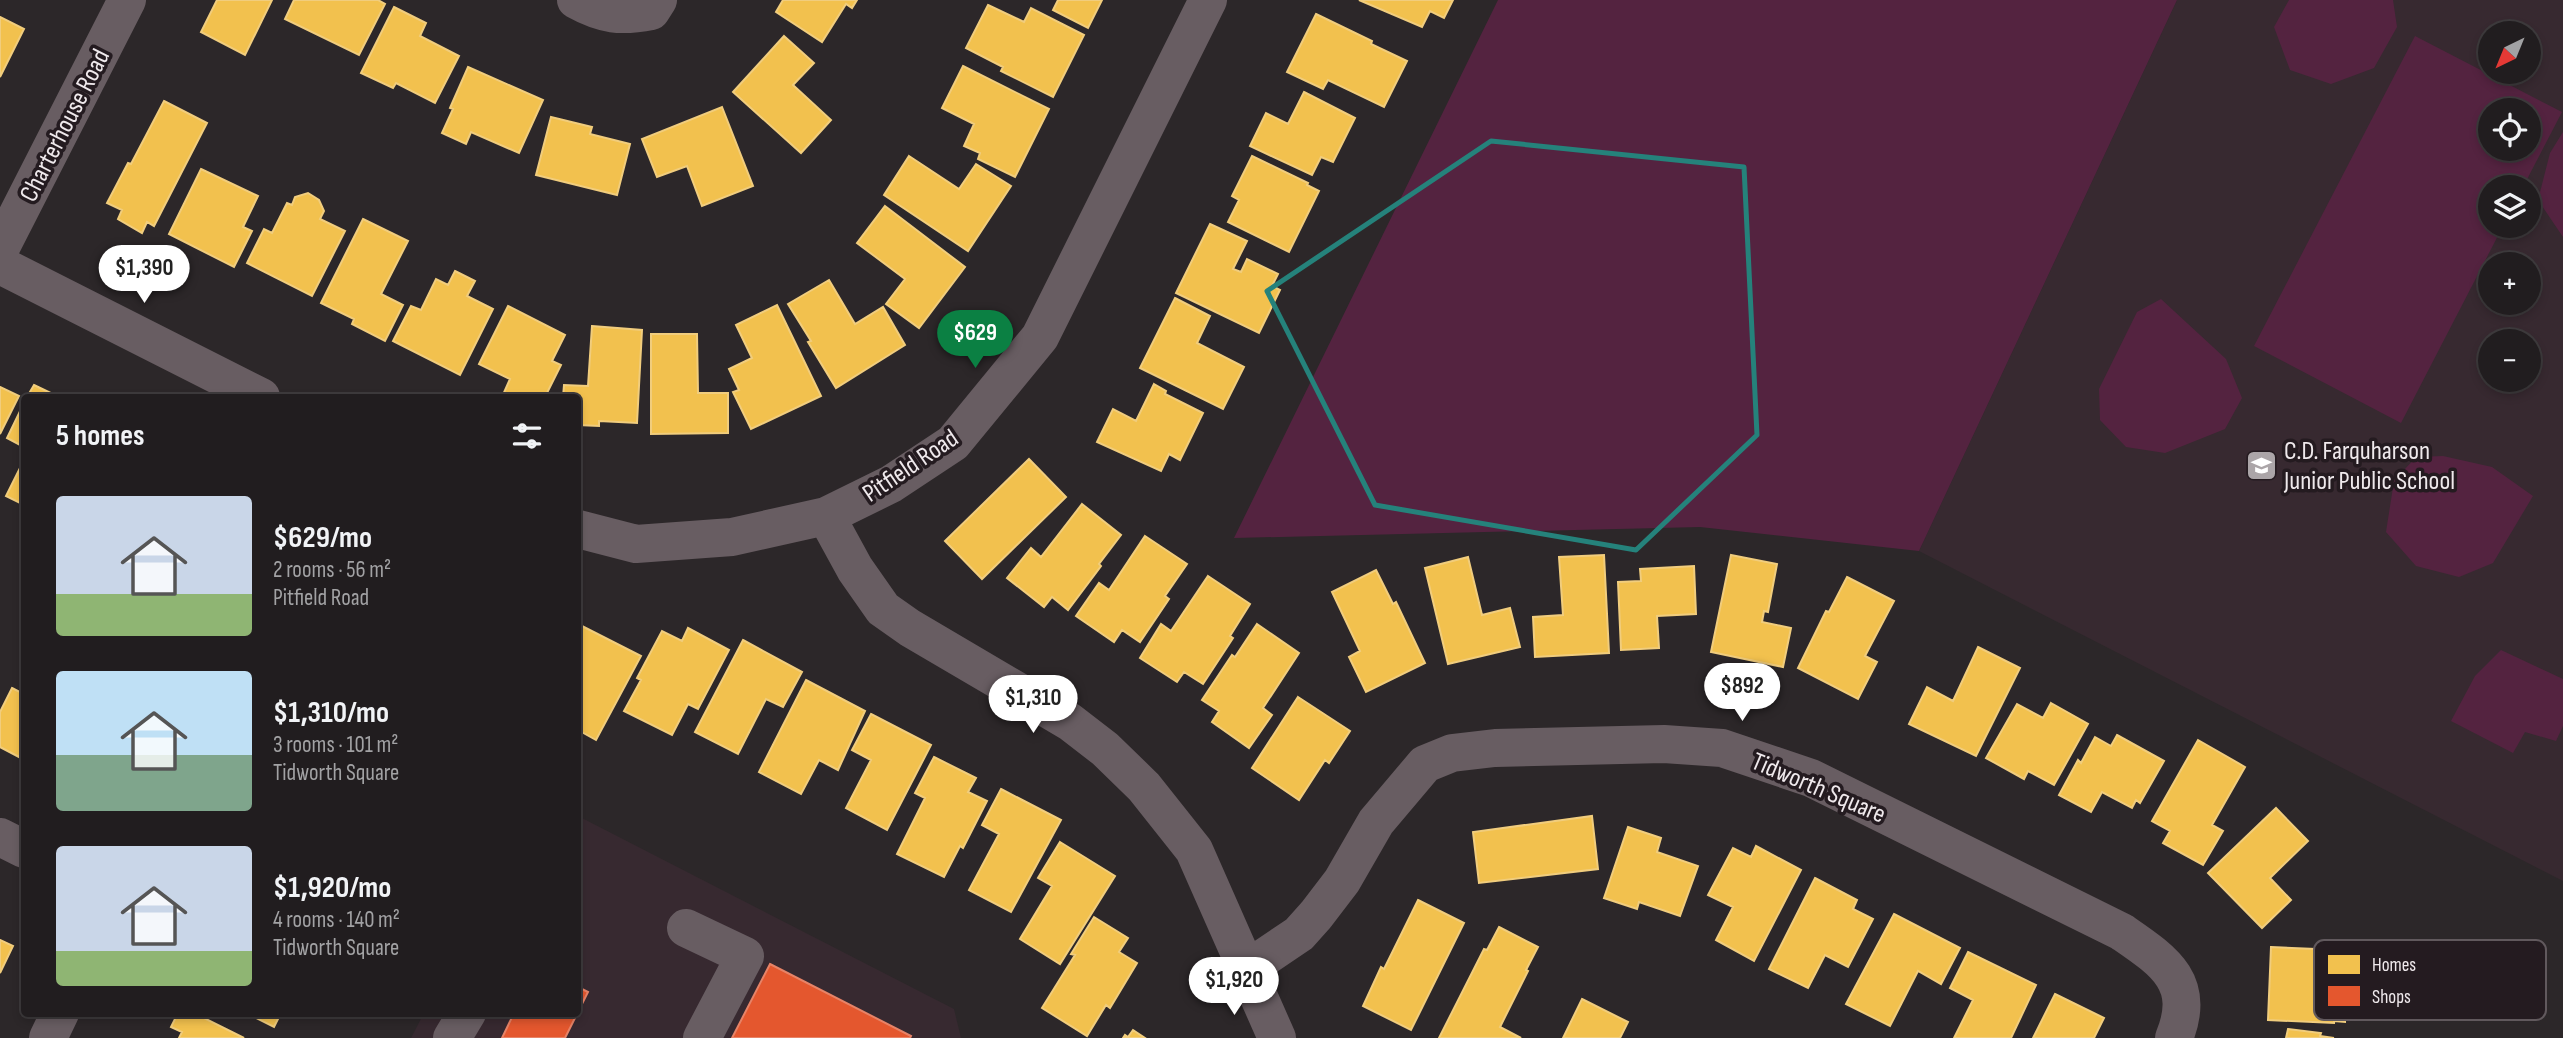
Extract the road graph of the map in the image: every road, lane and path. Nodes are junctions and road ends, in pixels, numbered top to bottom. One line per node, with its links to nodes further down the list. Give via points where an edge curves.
1 (127, 0): 5 (street, Charterhouse Road)
2 (576, 0): 3 (street, via 597,11 631,15 651,10)
3 (658, 0)
4 (1208, 0): 8 (street, Pitfield Road, via 1040,337 953,443 891,484)
5 (0, 249)
6 (0, 265): 7 (street)
7 (255, 394)
8 (826, 516): 9 (street, Pitfield Road, via 732,537 636,544); 13 (street, via 883,609 1069,722 1144,787 1194,850)
9 (581, 530)
10 (0, 837): 11 (street)
11 (21, 848)
12 (686, 928): 18 (street, via 745,956)
13 (1247, 969): 19 (street); 20 (street, Tidworth Square, via 1299,934 1316,915 1376,822 1425,764 1452,753 1495,748 1711,747 1811,778 2122,932 2173,973 2180,989 2181,1019)
14 (58, 1017): 16 (street)
15 (465, 1017): 17 (street)
16 (48, 1038)
17 (452, 1038)
18 (702, 1038)
19 (1277, 1038)
20 (2174, 1038)

